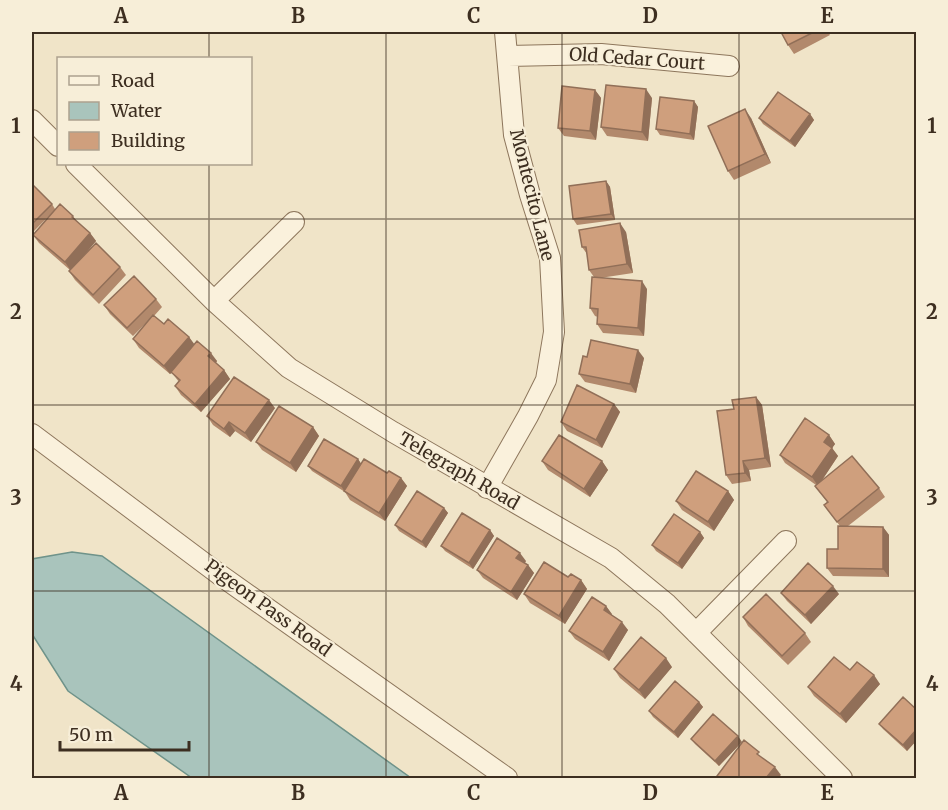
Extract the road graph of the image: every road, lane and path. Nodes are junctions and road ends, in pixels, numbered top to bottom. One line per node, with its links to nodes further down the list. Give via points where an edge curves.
1 (505, 32): 2 (street, Montecito Lane)
2 (508, 56): 3 (street, Old Cedar Court, via 601,54); 10 (street, Montecito Lane, via 514,135 550,258 554,332 546,380)
3 (729, 66)
4 (32, 120): 5 (street)
5 (57, 145)
6 (77, 165): 8 (street, Telegraph Road)
7 (294, 222): 8 (street)
8 (214, 301): 10 (street, Telegraph Road, via 289,368)
9 (32, 434): 13 (street, Pigeon Pass Road, via 220,575)
10 (487, 488): 12 (street, Telegraph Road, via 611,558)
11 (786, 541): 12 (street)
12 (696, 633): 14 (street, Telegraph Road)
13 (507, 778)
14 (842, 778)

